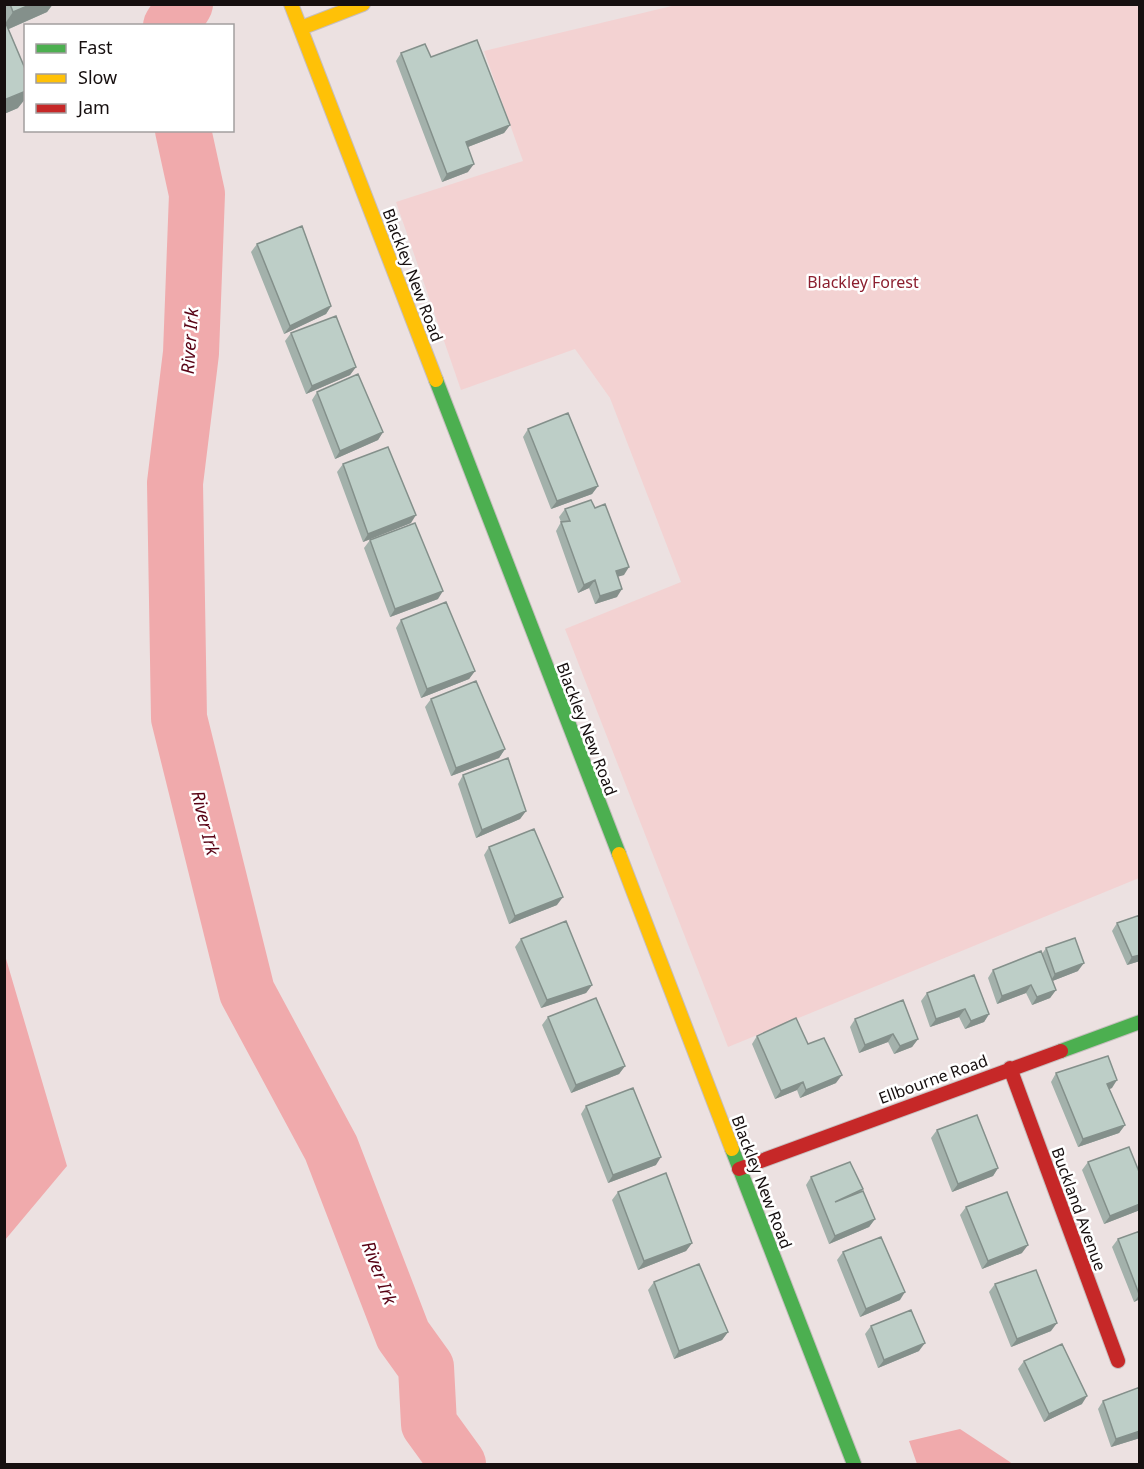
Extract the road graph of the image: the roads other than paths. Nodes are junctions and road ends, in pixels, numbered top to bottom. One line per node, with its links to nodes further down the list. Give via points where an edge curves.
1 (291, 4): 3 (street, Blackley New Road)
2 (363, 4): 3 (street)
3 (301, 28): 6 (street, Blackley New Road)
4 (1140, 1022): 5 (street, Ellbourne Road)
5 (1010, 1068): 6 (street, Ellbourne Road); 7 (street, Buckland Avenue)
6 (739, 1169): 8 (street, Blackley New Road)
7 (1118, 1361)
8 (854, 1464)

